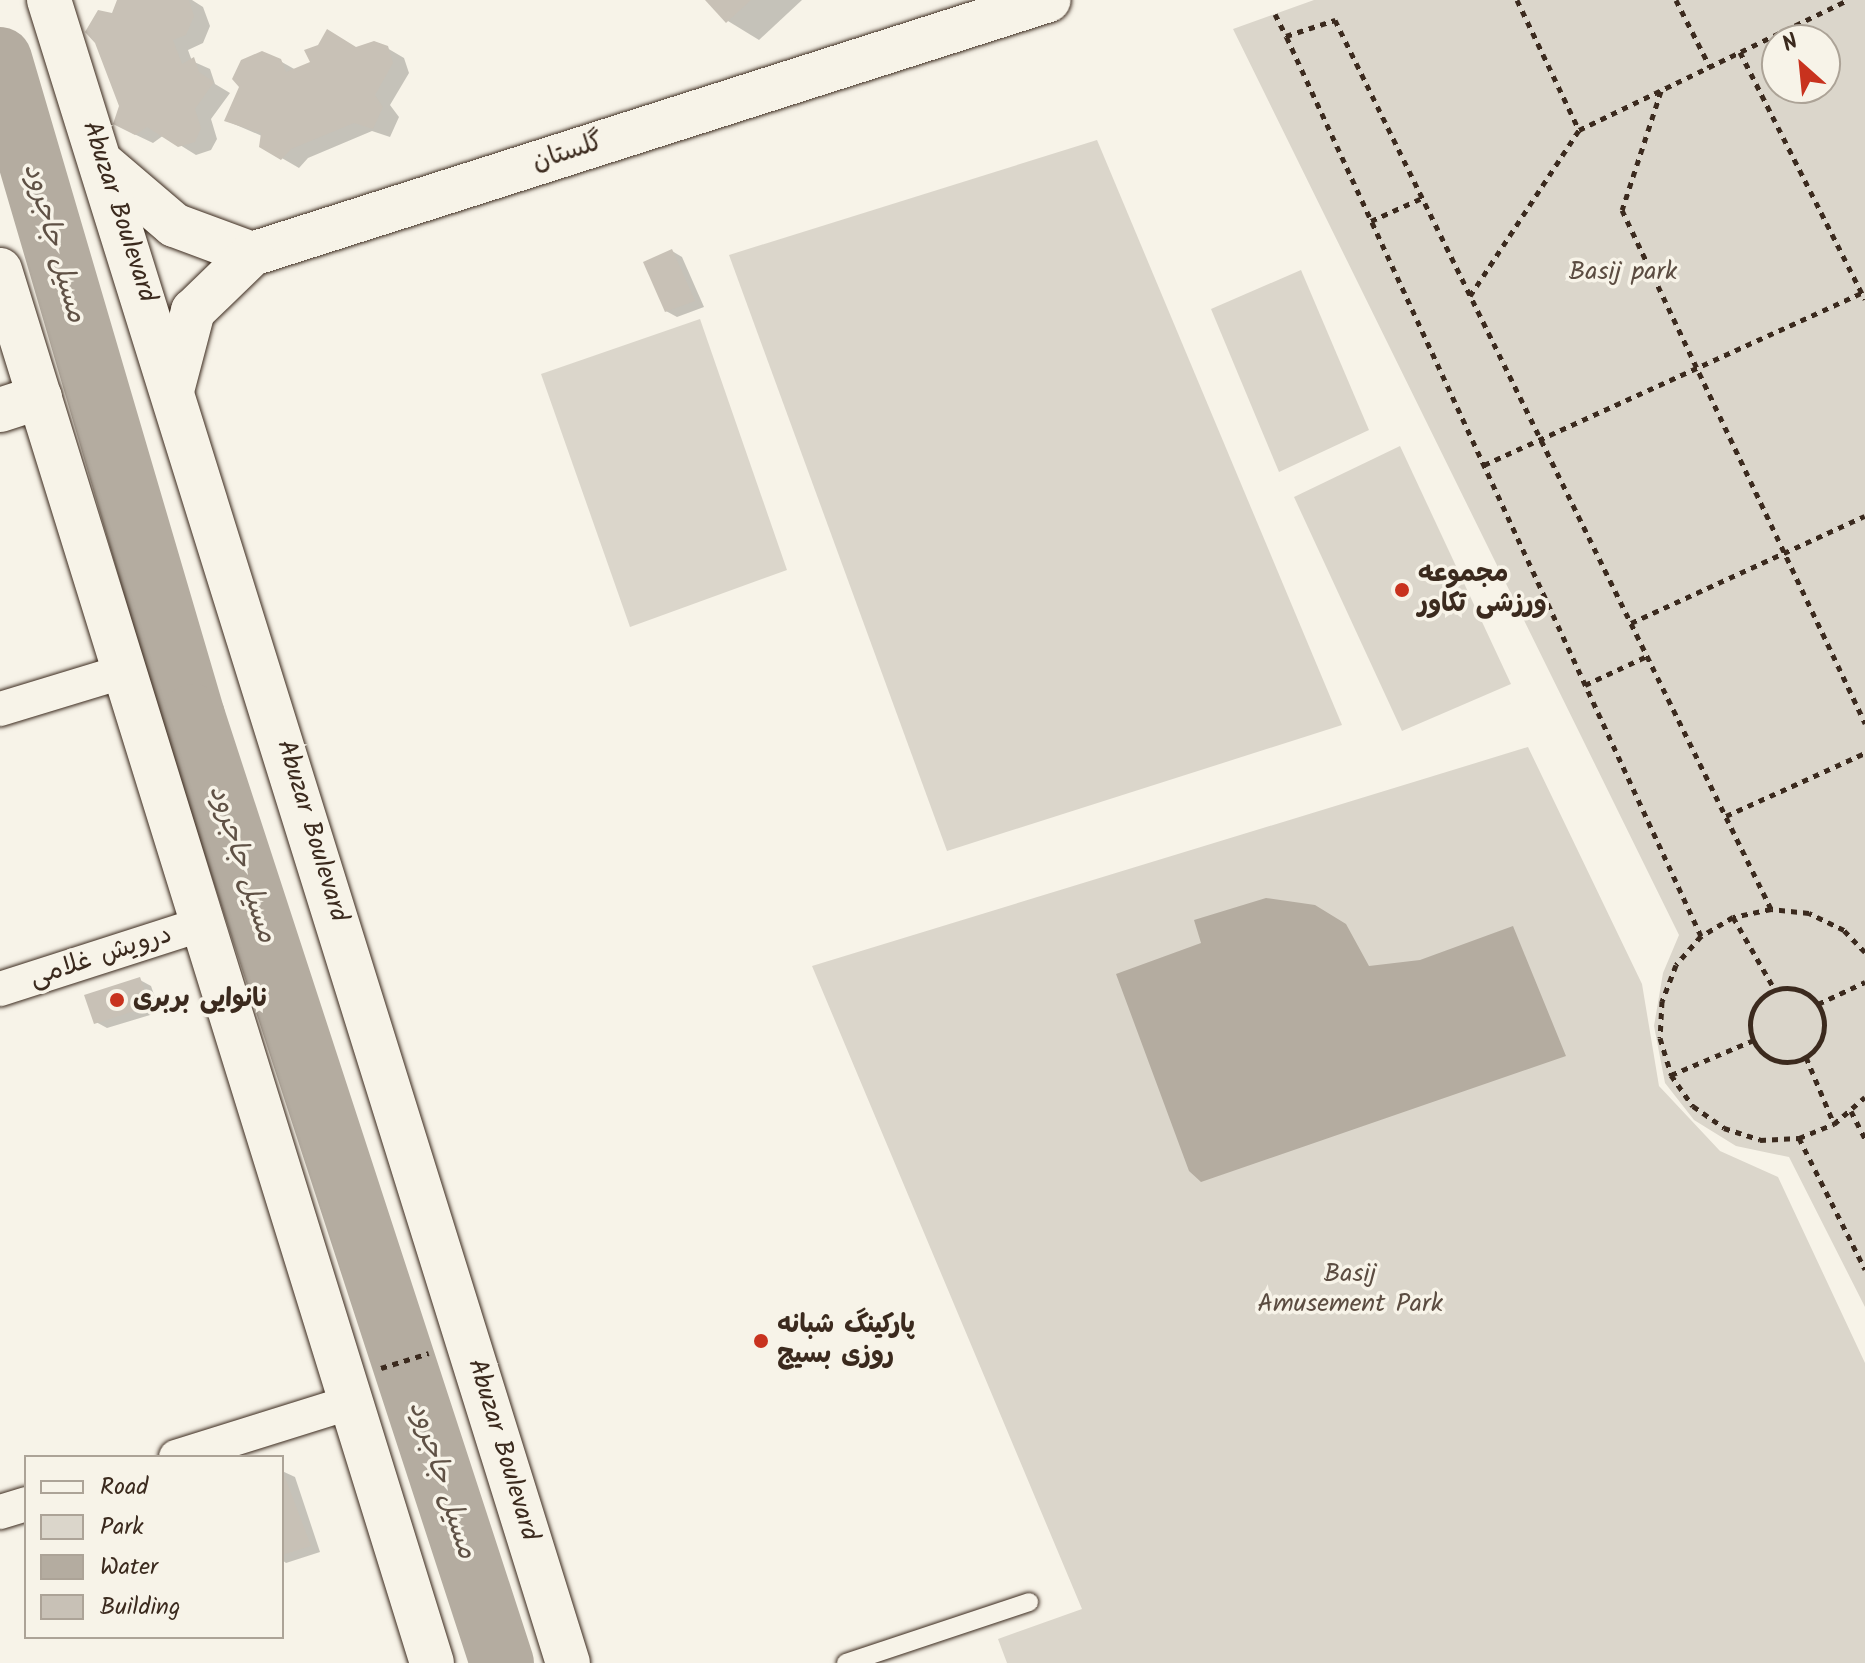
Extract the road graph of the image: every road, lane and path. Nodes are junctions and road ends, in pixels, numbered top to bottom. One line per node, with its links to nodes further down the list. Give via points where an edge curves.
1 (49, 0): 12 (main road, Abuzar Boulevard)
2 (1049, 0): 15 (main road, گلستان)
3 (1517, 0): 11 (path)
4 (1676, 0): 9 (path)
5 (1848, 0): 8 (path)
6 (1275, 14): 7 (path)
7 (1286, 36): 13 (path, via 1335,20); 14 (path)
8 (1740, 52): 9 (path); 17 (path)
9 (1710, 67): 10 (path)
10 (1661, 91): 11 (path); 20 (path, via 1622,210)
11 (1579, 130): 18 (path)
12 (105, 166): 15 (main road, via 174,225); 21 (main road, Abuzar Boulevard)
13 (1422, 198): 14 (path); 18 (path)
14 (1371, 221): 24 (path)
15 (252, 254): 21 (main road, via 193,311)
16 (0, 270): 19 (main road)
17 (1864, 294): 20 (path)
18 (1470, 296): 23 (path)
19 (9, 330): 22 (main road)
20 (1697, 368): 23 (path); 26 (path)
21 (173, 387): 60 (main road, Abuzar Boulevard)
22 (20, 404): 29 (main road)
23 (1540, 439): 24 (path); 27 (path)
24 (1483, 465): 30 (path)
25 (1865, 516): 26 (path)
26 (1784, 553): 27 (path); 32 (path)
27 (1631, 623): 28 (path)
28 (1647, 656): 30 (path); 34 (path)
29 (125, 671): 31 (street); 37 (main road)
30 (1585, 685): 38 (path)
31 (0, 709)
32 (1865, 723)
33 (1865, 753): 34 (path)
34 (1726, 816): 35 (path)
35 (1771, 909): 36 (path); 39 (path, via 1809,913 1844,930)
36 (1733, 917): 38 (path); 42 (path)
37 (202, 924): 41 (street, درویش غلامی); 54 (main road)
38 (1701, 936): 46 (path, via 1676,965 1662,1001 1660,1038)
39 (1865, 952)
40 (1865, 982): 43 (path)
41 (0, 989)
42 (1775, 990): 43 (path, via 1799,990); 44 (path, via 1751,1016)
43 (1818, 1004): 45 (path, via 1825,1027)
44 (1754, 1040): 45 (path, via 1770,1058); 46 (path)
45 (1806, 1057): 49 (path)
46 (1671, 1075): 50 (path, via 1693,1106 1724,1128 1760,1140)
47 (1865, 1097): 48 (path)
48 (1851, 1110): 49 (path); 51 (path)
49 (1834, 1124): 50 (path)
50 (1799, 1138): 52 (path)
51 (1865, 1139)
52 (1865, 1269)
53 (435, 1351): 54 (path)
54 (358, 1387): 55 (street); 59 (main road)
55 (181, 1455)
56 (24, 1505): 57 (street)
57 (0, 1512)
58 (1029, 1602): 61 (lane)
59 (432, 1663)
60 (568, 1663)
61 (846, 1663)

